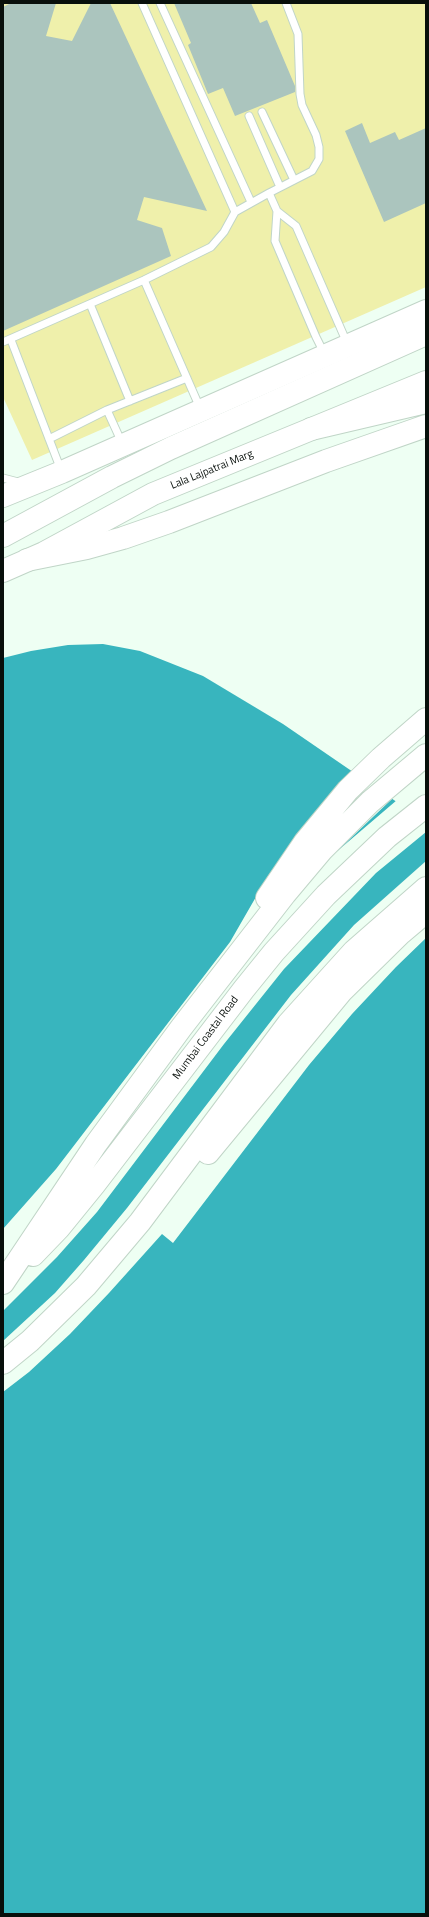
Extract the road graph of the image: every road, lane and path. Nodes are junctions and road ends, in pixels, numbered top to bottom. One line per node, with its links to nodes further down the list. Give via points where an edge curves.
1 (142, 3): 11 (lane)
2 (160, 3): 9 (lane)
3 (286, 3): 6 (lane, via 298,34 302,105 319,147 319,159 312,171)
4 (262, 112): 6 (lane)
5 (249, 116): 7 (lane)
6 (294, 180): 7 (lane)
7 (280, 187): 8 (lane)
8 (269, 193): 9 (lane); 10 (lane)
9 (251, 202): 11 (lane)
10 (277, 211): 18 (lane, via 296,226); 19 (lane, via 275,240)
11 (235, 212): 12 (lane, via 224,232 211,247)
12 (144, 280): 13 (lane); 20 (lane)
13 (90, 304): 16 (lane); 22 (lane)
14 (426, 311): 18 (main road)
15 (426, 334): 34 (main road, via 171,448)
16 (11, 340): 17 (lane); 29 (lane)
17 (3, 342)
18 (348, 346): 19 (main road)
19 (326, 356): 24 (main road)
20 (187, 378): 22 (lane); 24 (lane)
21 (426, 382): 27 (main road, Lala Lajpatrai Marg)
22 (130, 401): 25 (lane)
23 (426, 402): 27 (main road)
24 (198, 403): 28 (main road)
25 (107, 410): 28 (lane); 29 (lane)
26 (426, 426): 35 (main road, via 123,538)
27 (311, 429): 35 (main road, Lala Lajpatrai Marg, via 153,494)
28 (120, 438): 30 (main road)
29 (49, 439): 30 (lane)
30 (57, 460): 32 (main road)
31 (3, 478): 32 (lane)
32 (32, 485): 33 (main road)
33 (3, 496)
34 (3, 536)
35 (27, 560): 36 (main road, Lala Lajpatrai Marg)
36 (3, 571)
37 (426, 719): 42 (main road, via 348,790 305,842 262,904)
38 (426, 754): 42 (main road, via 370,802 322,850)
39 (426, 806): 45 (main road, Mumbai Coastal Road, via 387,837 326,895 274,952 60,1228)
40 (426, 888): 43 (main road, via 354,951 288,1024)
41 (426, 912): 43 (main road, via 341,992 219,1140 190,1173)
42 (237, 956): 44 (main road, via 96,1144)
43 (140, 1222): 46 (main road, via 86,1286 30,1341)
44 (3, 1283)
45 (3, 1286)
46 (3, 1363)

